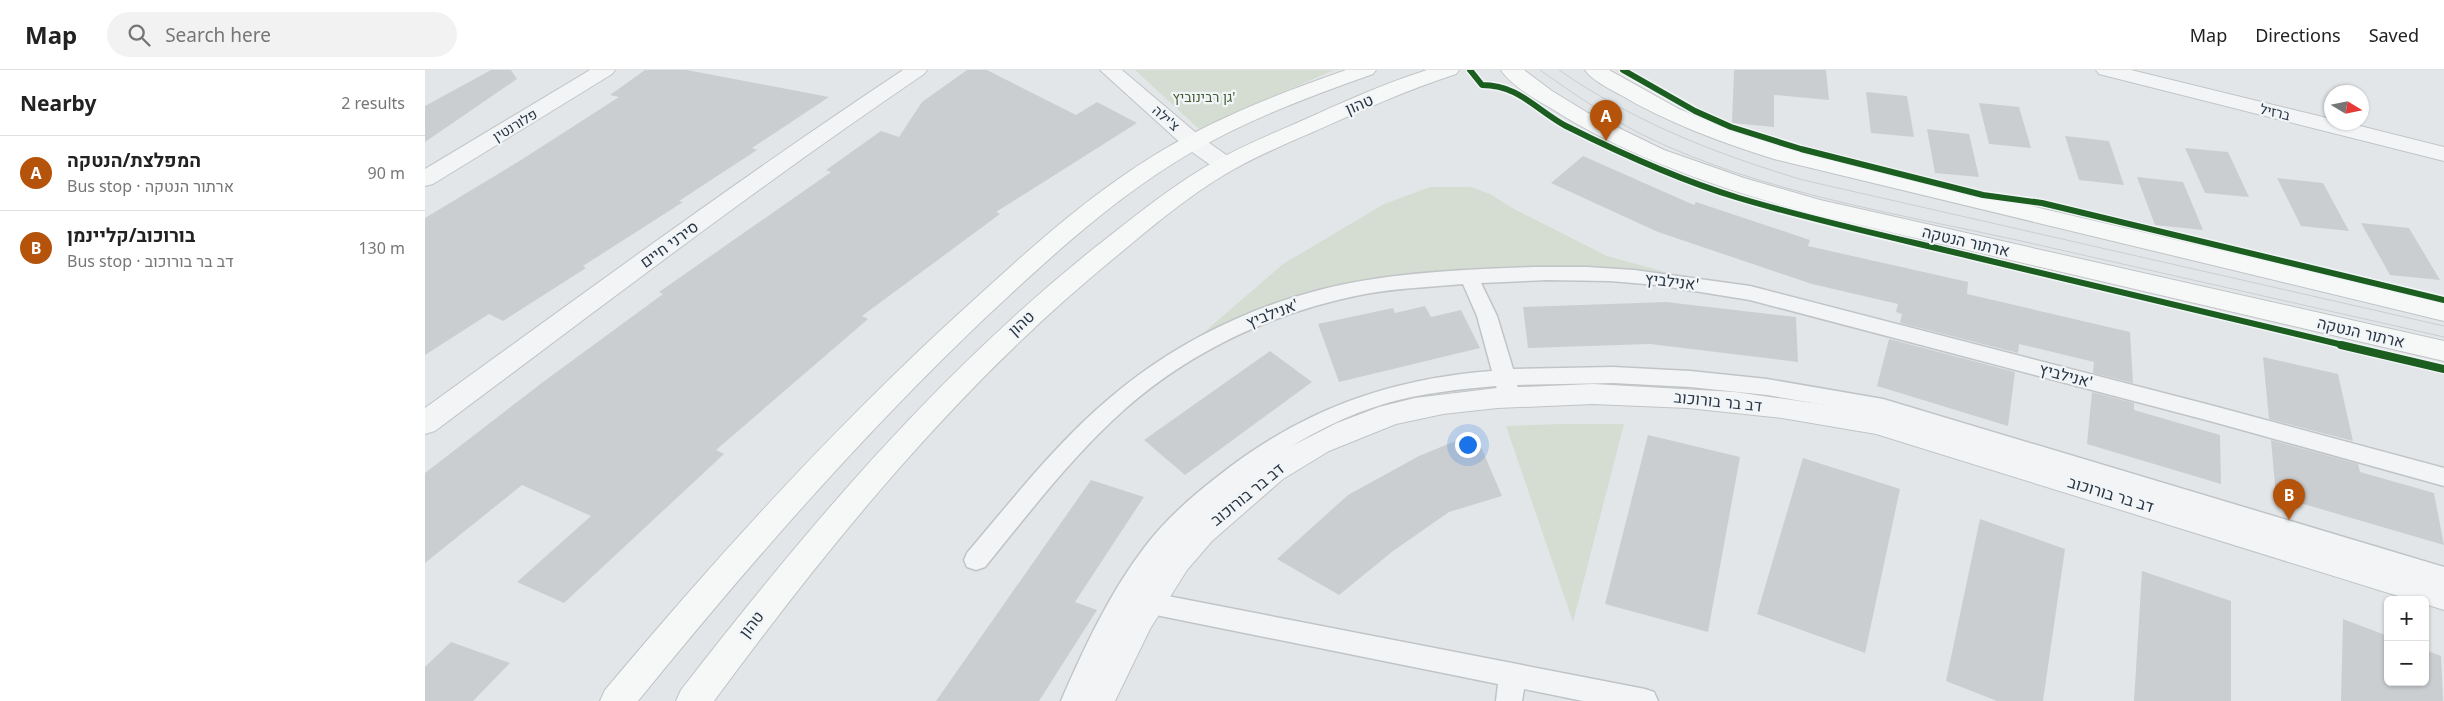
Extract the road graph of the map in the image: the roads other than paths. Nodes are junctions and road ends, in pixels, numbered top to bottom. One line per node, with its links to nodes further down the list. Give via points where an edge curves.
1 (605, 70): 12 (street, פלורנטין)
2 (917, 70): 17 (street, סירני חיים, via 709,215)
3 (1110, 70): 9 (street, צ'ילה)
4 (1367, 70): 9 (main road, טהון, via 1276,104)
5 (1449, 70): 11 (main road, טהון, via 1345,109)
6 (1511, 70): 15 (main road, ארתור הנטקה, via 1576,115 1615,136 1673,161 1767,193)
7 (1595, 70): 14 (main road, via 1673,115 1785,155)
8 (2106, 70): 10 (street, ברזיל)
9 (1193, 142): 11 (street, צ'ילה); 24 (main road, טהון, via 1119,190 1040,254 887,396 761,529)
10 (2444, 154)
11 (1224, 164): 25 (main road, טהון, via 1076,274 1002,340 926,419 837,520 751,624)
12 (425, 179)
13 (1469, 277): 16 (lane, via 1487,316); 18 (lane, אנילביץ', via 1563,272 1677,281 1750,293); 19 (lane, אנילביץ', via 1367,286 1302,302 1224,332 1142,384 1100,420 1051,471)
14 (2444, 312)
15 (2444, 351)
16 (1507, 387): 20 (lane, via 1641,375 1737,382 1864,403); 21 (street, דב בר בורוכוב, via 1549,394 1646,394 1785,408 1876,423); 22 (street, דב בר בורוכוב, via 1457,402 1391,415 1334,437 1280,465 1192,541 1165,575)
17 (425, 423)
18 (2444, 477)
19 (976, 560)
20 (2444, 577)
21 (2444, 596)
22 (1135, 601): 23 (lane); 26 (lane); 27 (street, דב בר בורוכוב, via 1123,647)
23 (1513, 674): 28 (lane); 29 (lane)
24 (617, 701)
25 (693, 701)
26 (1074, 701)
27 (1098, 701)
28 (1509, 701)
29 (1645, 701)

